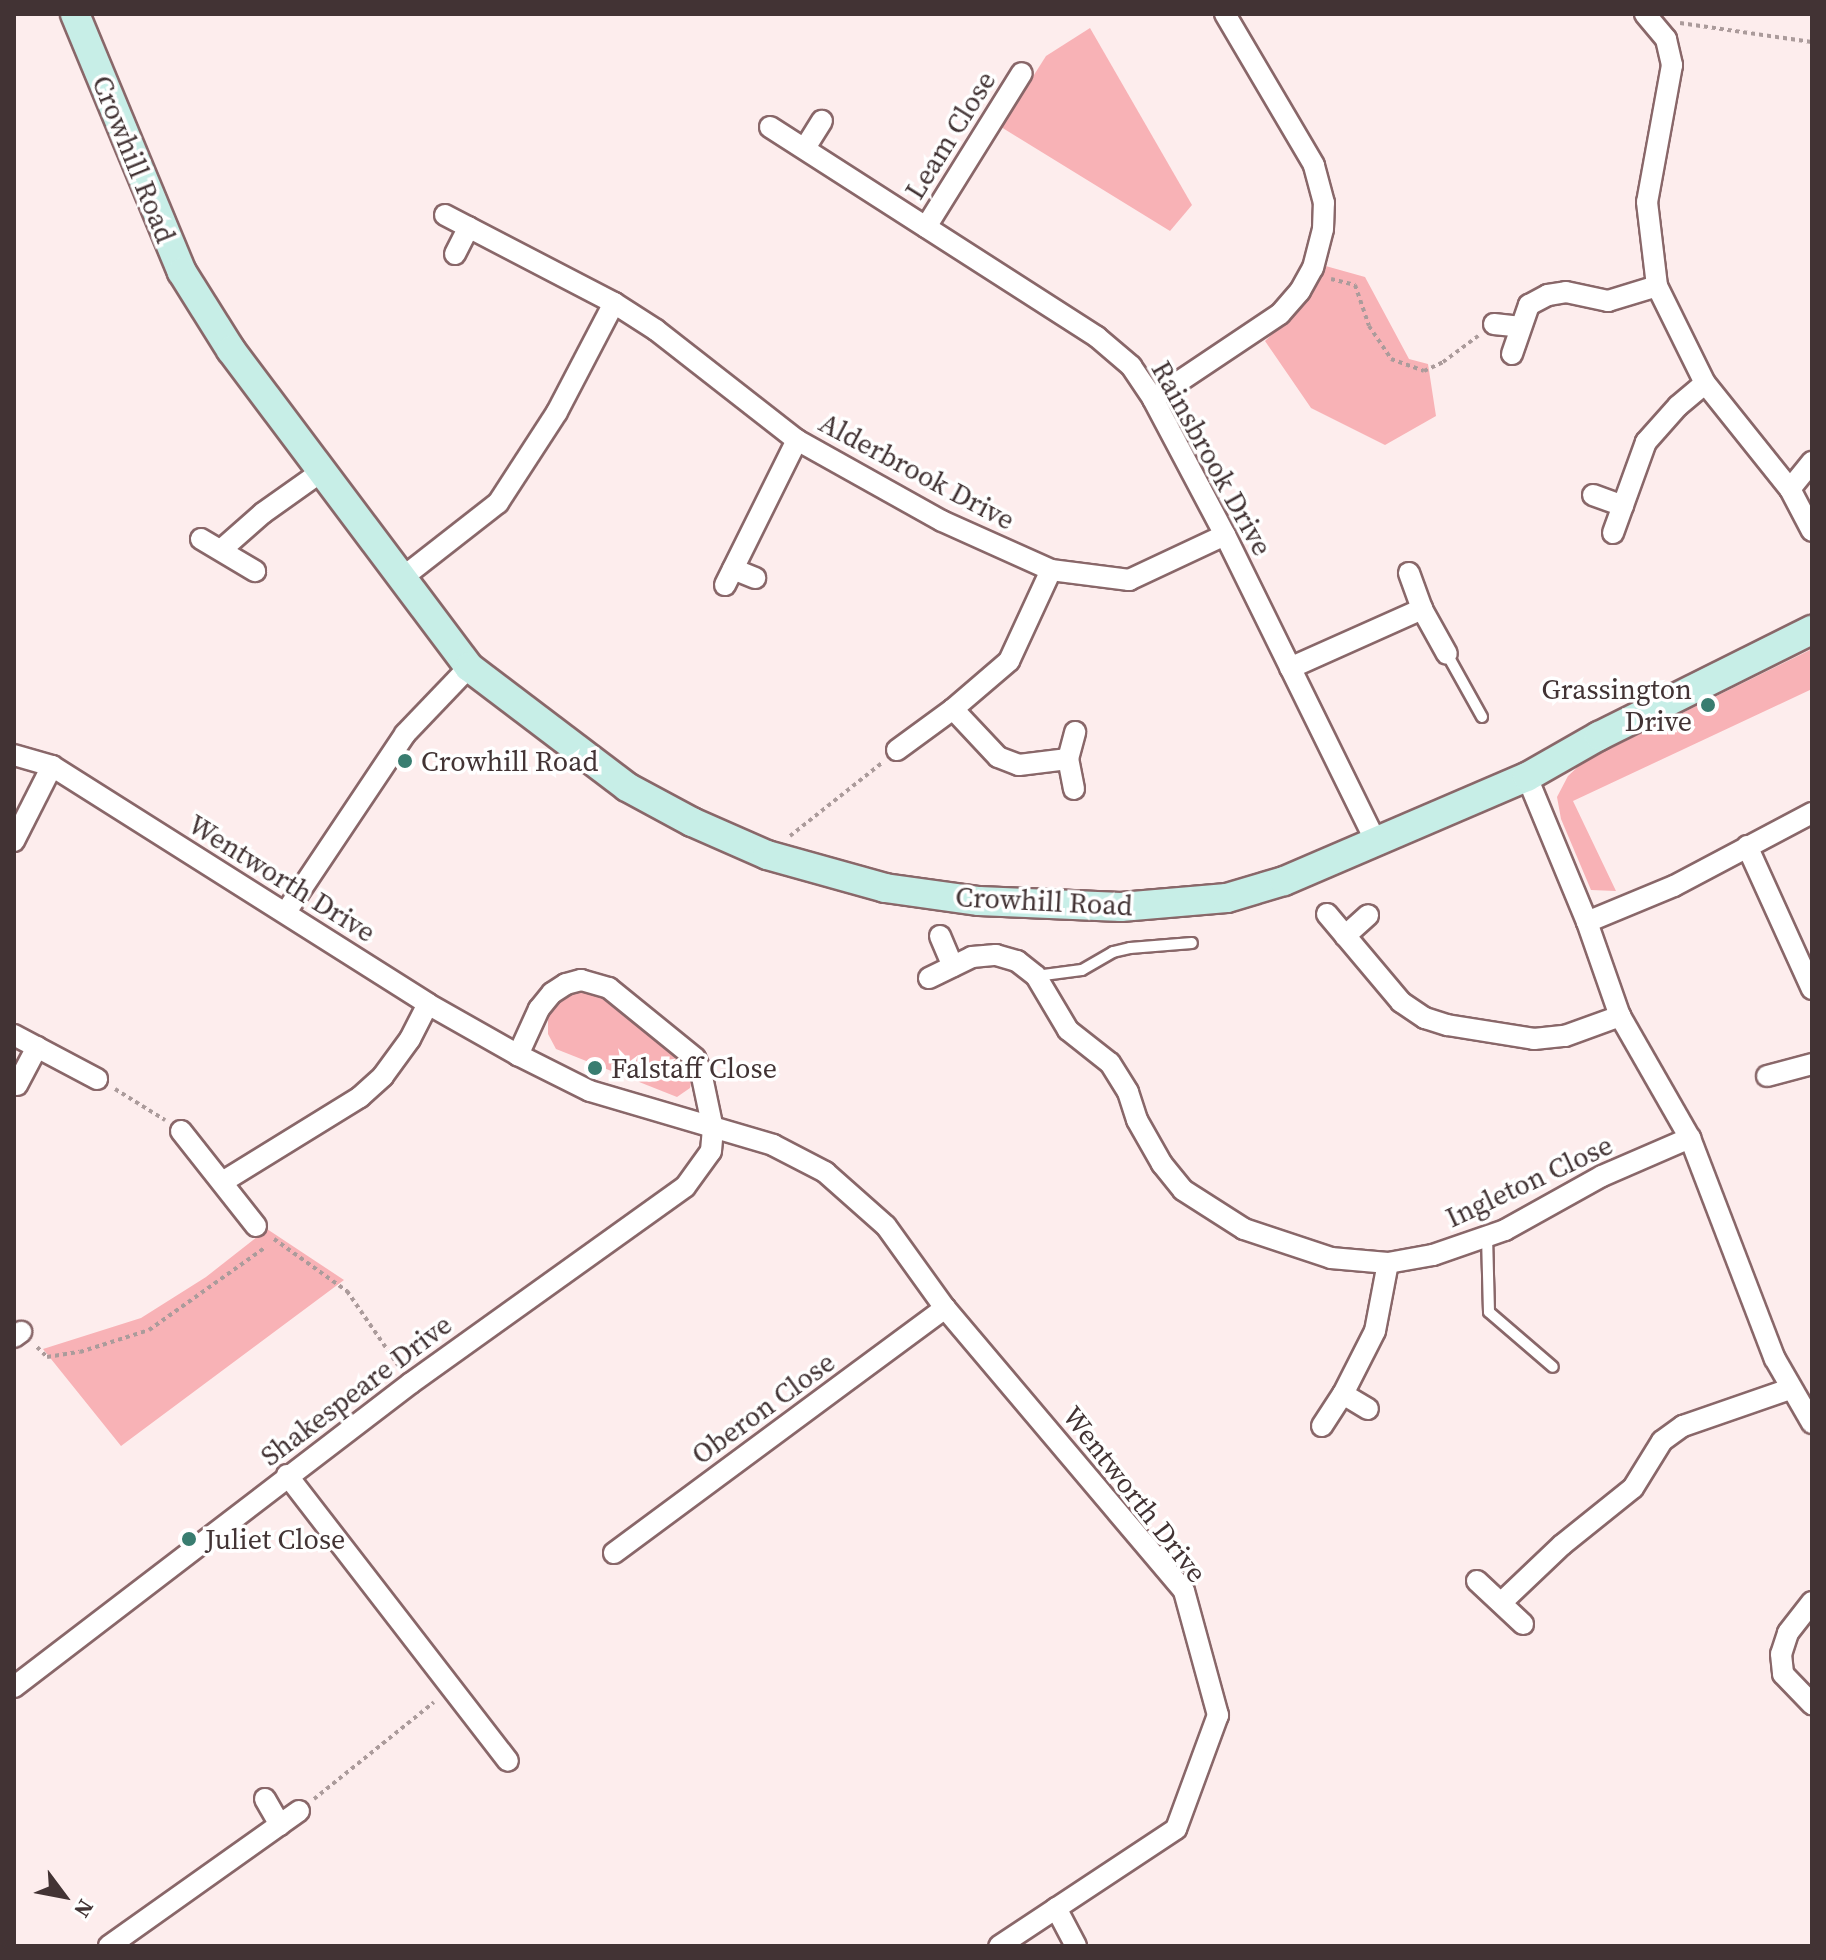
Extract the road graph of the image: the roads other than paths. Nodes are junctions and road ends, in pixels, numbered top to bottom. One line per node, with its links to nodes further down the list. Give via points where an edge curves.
1 (75, 14): 21 (street, Crowhill Road, via 182,272 231,350)
2 (1225, 14): 18 (street, via 1314,165 1324,203 1323,229 1309,274 1280,314)
3 (1646, 16): 12 (street, via 1666,39 1672,65 1647,202)
4 (1022, 73): 10 (street, Leam Close)
5 (822, 121): 7 (street)
6 (770, 127): 7 (street, Rainsbrook Drive)
7 (805, 148): 10 (street, Rainsbrook Drive)
8 (445, 215): 9 (street, Alderbrook Drive)
9 (469, 227): 11 (street); 13 (street, Alderbrook Drive)
10 (926, 227): 18 (street, Rainsbrook Drive, via 1097,337 1131,366)
11 (455, 254)
12 (1657, 286): 15 (street, via 1608,301 1566,292 1548,295 1529,305); 17 (street)
13 (614, 303): 19 (street, Alderbrook Drive); 33 (street, via 557,412 498,503)
14 (1494, 324): 15 (street)
15 (1521, 327): 16 (street)
16 (1512, 354)
17 (1705, 383): 22 (street); 24 (street, via 1646,442)
18 (1153, 399): 27 (street, Rainsbrook Drive)
19 (797, 440): 30 (street, Alderbrook Drive, via 942,521); 34 (street, via 729,577)
20 (1812, 462): 22 (street)
21 (322, 471): 29 (street); 33 (street, Crowhill Road)
22 (1790, 489): 25 (street)
23 (1593, 495): 24 (street)
24 (1623, 506): 26 (street)
25 (1812, 531)
26 (1613, 533)
27 (1225, 535): 30 (street, Alderbrook Drive, via 1129,580); 39 (street, Rainsbrook Drive)
28 (201, 539): 29 (street)
29 (221, 550): 31 (street)
30 (1051, 570): 40 (street, via 1009,661)
31 (255, 571)
32 (1409, 573): 35 (street)
33 (402, 578): 38 (street, Crowhill Road)
34 (755, 578)
35 (1422, 609): 37 (street); 39 (street)
36 (1812, 630): 47 (street, Crowhill Road)
37 (1447, 654): 41 (lane)
38 (469, 667): 51 (street, Crowhill Road, via 627,787 692,822 767,855 885,888 979,901 1121,907 1227,898 1284,881); 53 (street, via 405,734)
39 (1290, 668): 51 (street, Rainsbrook Drive)
40 (953, 709): 43 (street); 45 (street, via 998,757 1019,765)
41 (1482, 717)
42 (1075, 732): 45 (street)
43 (897, 750)
44 (14, 755): 46 (street, Wentworth Drive)
45 (1068, 759): 48 (street)
46 (52, 766): 50 (street); 53 (street, Wentworth Drive)
47 (1527, 777): 51 (street, Crowhill Road); 56 (street)
48 (1074, 789)
49 (1812, 813): 52 (street)
50 (14, 841)
51 (1376, 842)
52 (1747, 846): 56 (street, via 1674,886); 63 (street)
53 (286, 912): 64 (street, Wentworth Drive)
54 (1327, 914): 58 (street)
55 (1368, 915): 58 (street)
56 (1587, 922): 65 (street)
57 (940, 936): 60 (street)
58 (1345, 936): 65 (street, via 1401,1002 1447,1025 1534,1039 1565,1036)
59 (1192, 943): 61 (lane, via 1130,948 1082,970)
60 (953, 966): 61 (street, Ingleton Close, via 972,957 996,955 1017,961); 62 (street, Ingleton Close)
61 (1036, 976): 79 (street, Ingleton Close, via 1068,1030 1110,1063 1162,1164 1183,1190 1244,1229 1294,1247 1331,1258)
62 (929, 978)
63 (1812, 989)
64 (428, 1004): 68 (street, Wentworth Drive); 76 (street, via 383,1076 360,1097)
65 (1620, 1016): 75 (street)
66 (14, 1035): 67 (street)
67 (37, 1047): 71 (street); 72 (street)
68 (518, 1055): 73 (street, Wentworth Drive, via 590,1091); 73 (street, via 552,993 581,980 609,988 695,1058)
69 (1812, 1064): 70 (street)
70 (1767, 1076)
71 (97, 1079)
72 (17, 1085)
73 (713, 1129): 80 (street, Wentworth Drive, via 773,1145 825,1172 886,1226); 87 (street, Shakespeare Drive, via 711,1151 685,1187)
74 (181, 1131): 76 (street)
75 (1690, 1138): 78 (street, Ingleton Close, via 1602,1176); 82 (street)
76 (224, 1181): 77 (street)
77 (256, 1226)
78 (1487, 1236): 79 (street, Ingleton Close, via 1433,1255); 81 (lane, via 1489,1312)
79 (1388, 1263): 83 (street, via 1375,1331)
80 (945, 1308): 88 (street, Oberon Close); 99 (street, Wentworth Drive, via 1184,1591 1218,1715 1176,1829)
81 (1553, 1367)
82 (1790, 1389): 85 (street); 90 (street, via 1683,1426 1662,1441 1633,1488)
83 (1343, 1394): 84 (street); 86 (street)
84 (1368, 1409)
85 (1812, 1423)
86 (1322, 1426)
87 (287, 1475): 93 (street, Shakespeare Drive); 95 (street)
88 (614, 1553)
89 (1477, 1581): 90 (street)
90 (1502, 1602): 92 (street)
91 (1812, 1602): 94 (street, via 1788,1633 1781,1654 1783,1674)
92 (1523, 1624)
93 (14, 1687)
94 (1812, 1704)
95 (508, 1761)
96 (265, 1799): 98 (street)
97 (299, 1811): 98 (street)
98 (280, 1825): 100 (street)
99 (1056, 1908): 101 (street, Wentworth Drive); 102 (street)
100 (109, 1946)
101 (999, 1946)
102 (1076, 1946)

